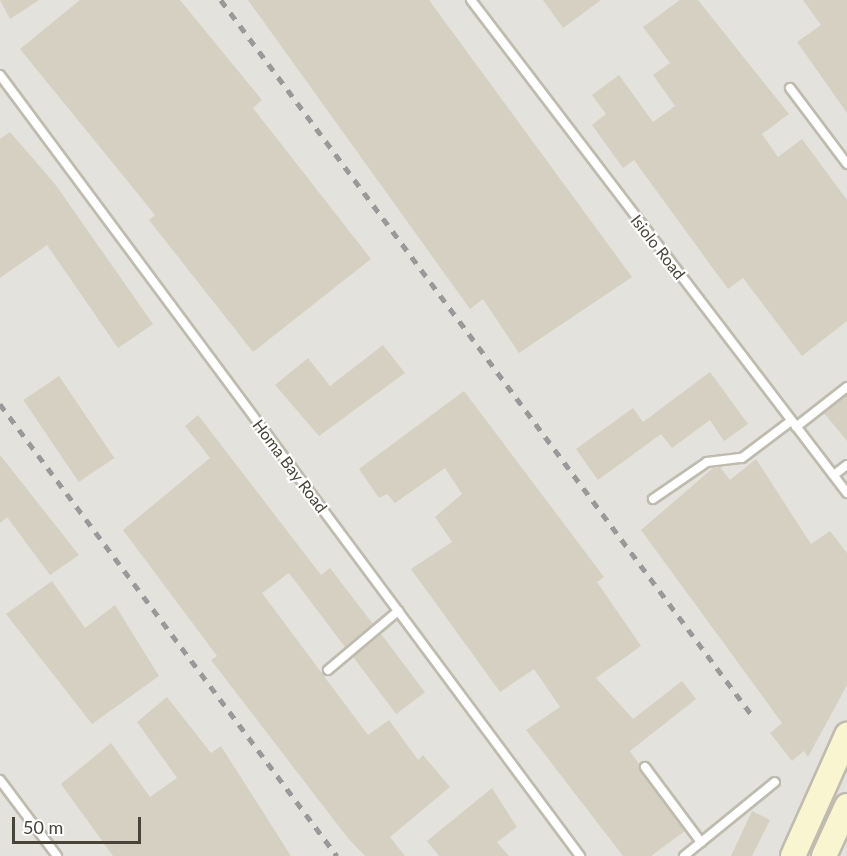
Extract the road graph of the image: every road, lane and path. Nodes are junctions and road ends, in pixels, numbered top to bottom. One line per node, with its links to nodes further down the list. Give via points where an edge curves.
1 (471, 0): 6 (lane, Isiolo Road)
2 (0, 75): 11 (lane, Homa Bay Road)
3 (790, 88): 4 (lane)
4 (847, 164)
5 (847, 387): 6 (lane)
6 (793, 424): 8 (lane, Isiolo Road); 10 (lane, via 742,458 707,462)
7 (847, 465): 8 (lane)
8 (834, 475): 9 (lane, Isiolo Road)
9 (847, 493)
10 (653, 499)
11 (398, 611): 12 (lane); 20 (lane, Homa Bay Road)
12 (328, 670)
13 (847, 735): 22 (main road)
14 (645, 767): 18 (lane)
15 (0, 780): 19 (lane)
16 (775, 782): 18 (lane)
17 (847, 806): 23 (main road)
18 (701, 842): 21 (lane)
19 (57, 856)
20 (580, 856)
21 (684, 856)
22 (793, 856)
23 (824, 856)

